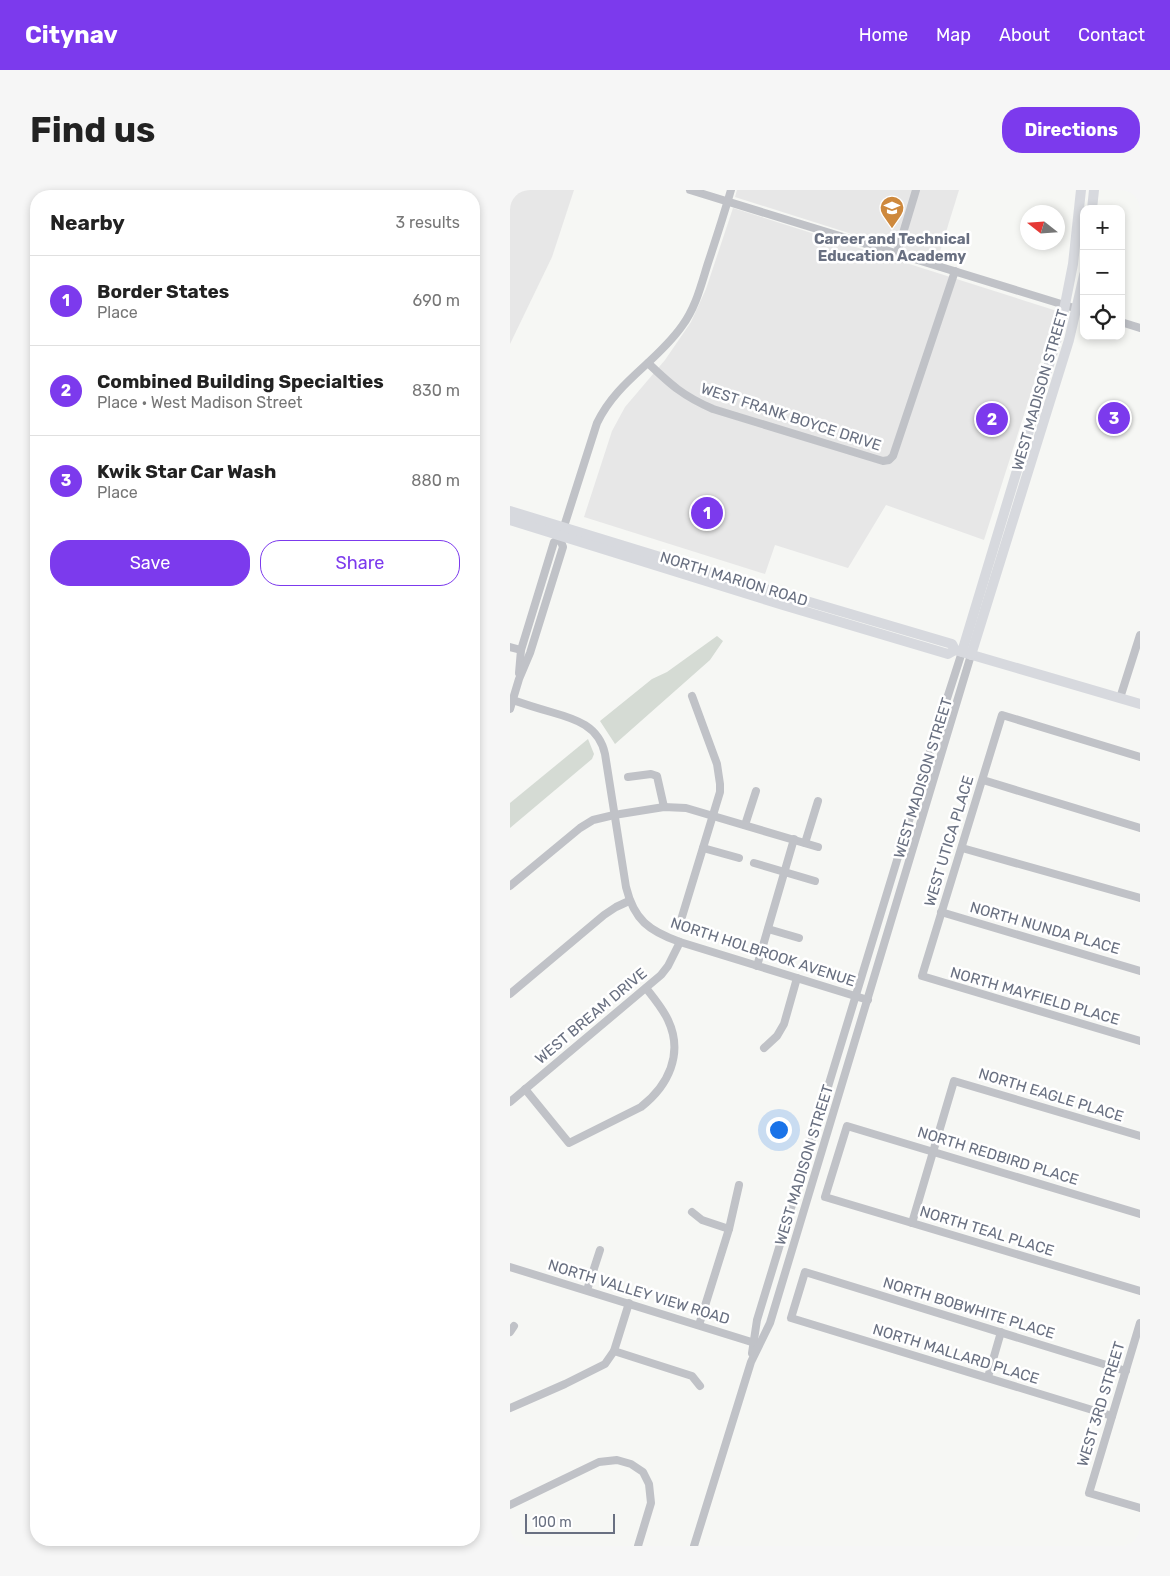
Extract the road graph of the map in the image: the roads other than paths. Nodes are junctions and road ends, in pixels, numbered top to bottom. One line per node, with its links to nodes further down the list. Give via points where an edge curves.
1 (690, 190): 6 (street)
2 (731, 190): 6 (street)
3 (916, 190): 8 (street)
4 (1081, 190): 10 (main road, WEST MADISON STREET)
5 (1094, 190): 7 (main road)
6 (728, 202): 8 (street); 14 (street, via 694,306 683,325)
7 (1092, 205)
8 (896, 253): 9 (street)
9 (955, 271): 10 (street); 14 (street, WEST FRANK BOYCE DRIVE, via 889,460 882,461 693,401 676,390)
10 (1066, 304): 11 (street); 21 (main road, WEST MADISON STREET)
11 (1080, 310): 21 (main road, WEST MADISON STREET)
12 (1125, 323): 13 (street)
13 (1140, 328)
14 (648, 363): 17 (street, via 604,408)
15 (510, 511): 17 (main road, NORTH MARION ROAD)
16 (510, 520): 17 (main road, NORTH MARION ROAD)
17 (562, 534): 20 (street, via 554,542); 21 (main road, NORTH MARION ROAD, via 948,654); 22 (street, via 563,546)
18 (1140, 635): 24 (street)
19 (510, 647): 20 (street)
20 (521, 650): 22 (street)
21 (963, 652): 24 (main road, NORTH MARION ROAD); 61 (street, WEST MADISON STREET); 62 (street, WEST MADISON STREET)
22 (519, 679): 25 (street)
23 (692, 696): 35 (street, via 720,776 720,792)
24 (1120, 698): 26 (main road, NORTH MARION ROAD)
25 (511, 700): 27 (street); 34 (street, NORTH HOLBROOK AVENUE, via 578,720 594,732 604,748)
26 (1140, 704)
27 (510, 709)
28 (1140, 757): 30 (street, WEST UTICA PLACE, via 1002,715)
29 (628, 777): 33 (street, via 657,776)
30 (983, 780): 37 (street); 42 (street, WEST UTICA PLACE)
31 (756, 791): 36 (street)
32 (818, 801): 39 (street)
33 (664, 808): 34 (street); 35 (street, via 686,808)
34 (614, 815): 47 (street, via 593,820 580,828); 49 (street, NORTH HOLBROOK AVENUE)
35 (713, 815): 36 (street); 41 (street)
36 (745, 825): 38 (street)
37 (1140, 828)
38 (794, 839): 39 (street); 45 (street)
39 (806, 843): 40 (street)
40 (818, 846)
41 (703, 848): 43 (street); 51 (street)
42 (962, 848): 48 (street); 50 (street, WEST UTICA PLACE)
43 (739, 858)
44 (754, 863): 45 (street)
45 (784, 872): 46 (street); 52 (street)
46 (815, 881)
47 (510, 886)
48 (1140, 898)
49 (629, 901): 54 (street, NORTH HOLBROOK AVENUE, via 648,927); 60 (street, via 604,915)
50 (941, 912): 56 (street, NORTH NUNDA PLACE); 57 (street, WEST UTICA PLACE)
51 (681, 920)
52 (768, 929): 53 (street); 55 (street)
53 (799, 938)
54 (680, 942): 55 (street, NORTH HOLBROOK AVENUE); 59 (street, WEST BREAM DRIVE, via 668,966)
55 (756, 966): 58 (street, NORTH HOLBROOK AVENUE)
56 (1140, 971)
57 (922, 976): 63 (street, NORTH MAYFIELD PLACE)
58 (797, 978): 61 (street, NORTH HOLBROOK AVENUE); 64 (street, via 784,1024)
59 (646, 988): 65 (street, WEST BREAM DRIVE); 65 (street, via 668,1019 674,1046 668,1077 642,1107 569,1143)
60 (510, 994)
61 (856, 996): 62 (street, NORTH HOLBROOK AVENUE); 85 (street, WEST MADISON STREET, via 757,1320)
62 (868, 1000): 85 (street, WEST MADISON STREET, via 770,1323)
63 (1140, 1041)
64 (764, 1048)
65 (525, 1089): 66 (street, WEST BREAM DRIVE)
66 (510, 1102)
67 (1140, 1136): 68 (street, NORTH EAGLE PLACE, via 954,1081)
68 (933, 1151): 70 (street, NORTH REDBIRD PLACE, via 847,1126); 72 (street, NORTH REDBIRD PLACE); 73 (street)
69 (739, 1185): 74 (street)
70 (826, 1197): 73 (street, NORTH TEAL PLACE)
71 (692, 1212): 74 (street, via 702,1220)
72 (1140, 1214)
73 (912, 1223): 79 (street, NORTH TEAL PLACE)
74 (729, 1229): 82 (street)
75 (600, 1250): 78 (street)
76 (510, 1267): 78 (street, NORTH VALLEY VIEW ROAD)
77 (805, 1272): 83 (street, NORTH BOBWHITE PLACE); 88 (street, NORTH MALLARD PLACE, via 792,1318)
78 (588, 1290): 80 (street, NORTH VALLEY VIEW ROAD)
79 (1140, 1291)
80 (629, 1303): 82 (street, NORTH VALLEY VIEW ROAD); 86 (street)
81 (1140, 1324): 84 (street, WEST 3RD STREET)
82 (699, 1325): 85 (street, NORTH VALLEY VIEW ROAD)
83 (1001, 1332): 87 (street, NORTH BOBWHITE PLACE); 88 (street)
84 (1139, 1332): 87 (street, WEST 3RD STREET)
85 (757, 1343): 95 (street, WEST MADISON STREET)
86 (614, 1351): 89 (street, via 692,1376); 90 (street, via 605,1364)
87 (1126, 1371): 91 (street, WEST 3RD STREET)
88 (988, 1377): 91 (street, NORTH MALLARD PLACE)
89 (700, 1386)
90 (510, 1408)
91 (1112, 1416): 93 (street, WEST 3RD STREET, via 1089,1493)
92 (510, 1505): 94 (street, via 599,1462 618,1460 631,1464 643,1472 649,1484 650,1503)
93 (1140, 1508)
94 (638, 1546)
95 (694, 1546)

